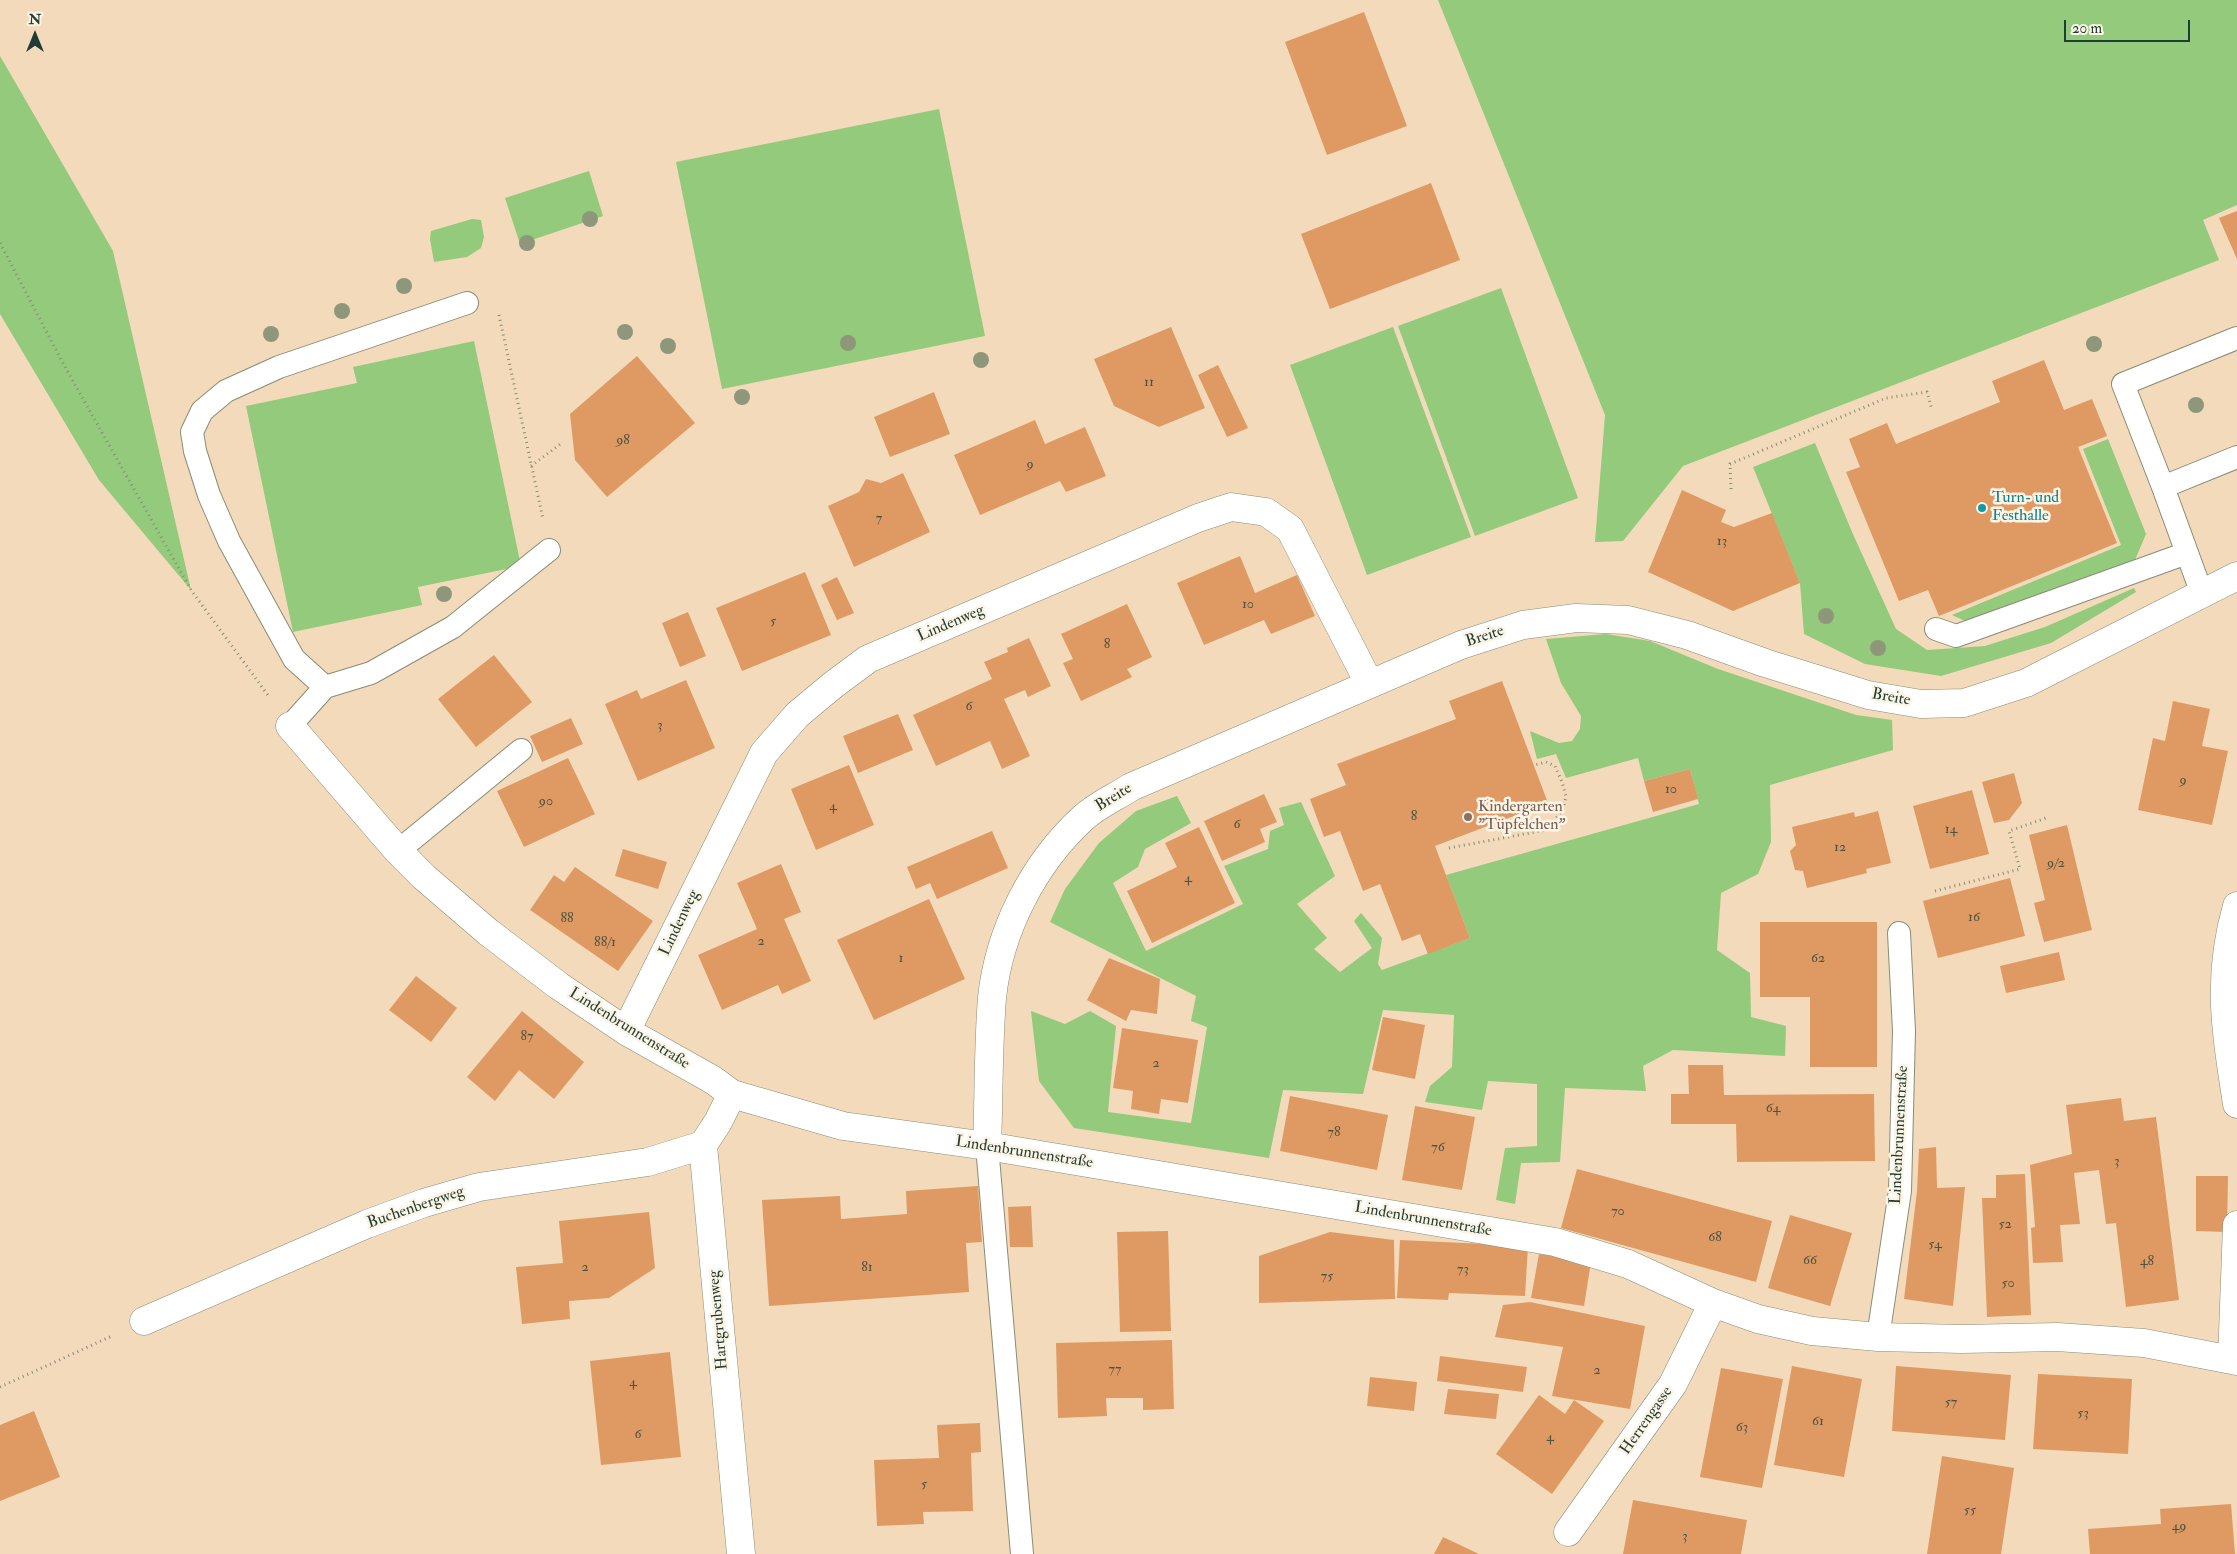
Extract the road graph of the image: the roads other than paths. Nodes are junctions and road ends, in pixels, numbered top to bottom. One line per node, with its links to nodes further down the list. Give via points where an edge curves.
1 (467, 303): 11 (lane, via 278,367 226,391 202,411 192,432 209,494 229,541 294,660)
2 (2237, 338): 4 (lane, via 2123,384)
3 (2237, 457): 4 (lane)
4 (2164, 487): 6 (lane)
5 (549, 550): 11 (lane, via 453,627 372,673)
6 (2187, 553): 8 (lane); 9 (lane, via 1956,636)
7 (2237, 576): 8 (street, Breite)
8 (2202, 594): 10 (street, Breite, via 2026,682 1964,703 1921,704 1868,695 1686,635 1628,620 1576,618 1523,625 1461,645)
9 (1936, 629)
10 (1369, 683): 17 (street, Lindenweg, via 1290,530 1266,512 1232,507 1198,518 868,660 797,715 764,753); 21 (street, Breite, via 1131,787 1084,817 1046,857 1022,899 1001,955 992,996)
11 (324, 687): 12 (lane)
12 (290, 726): 14 (street, Lindenbrunnenstraße)
13 (521, 750): 14 (lane)
14 (398, 851): 17 (street, Lindenbrunnenstraße, via 488,932)
15 (2237, 906): 19 (street, via 2229,934 2224,978 2225,1022)
16 (1898, 933): 25 (lane, Lindenbrunnenstraße, via 1904,1031 1900,1191)
17 (626, 1031): 18 (street, Lindenbrunnenstraße)
18 (732, 1094): 20 (street); 21 (street, Lindenbrunnenstraße, via 843,1126)
19 (2237, 1104)
20 (703, 1145): 24 (street, Buchenbergweg, via 648,1162 479,1187 424,1203 367,1224); 28 (street, Hartgrubenweg)
21 (987, 1146): 23 (street, Lindenbrunnenstraße, via 1555,1242 1628,1264); 29 (lane)
22 (2237, 1225): 26 (street)
23 (1713, 1303): 25 (street, Lindenbrunnenstraße, via 1758,1319 1812,1331); 27 (street, Herrengasse, via 1673,1384)
24 (144, 1321)
25 (1878, 1337): 26 (street, Lindenbrunnenstraße, via 2057,1337 2144,1343)
26 (2234, 1360)
27 (1568, 1532)
28 (742, 1554)
29 (1022, 1554)

